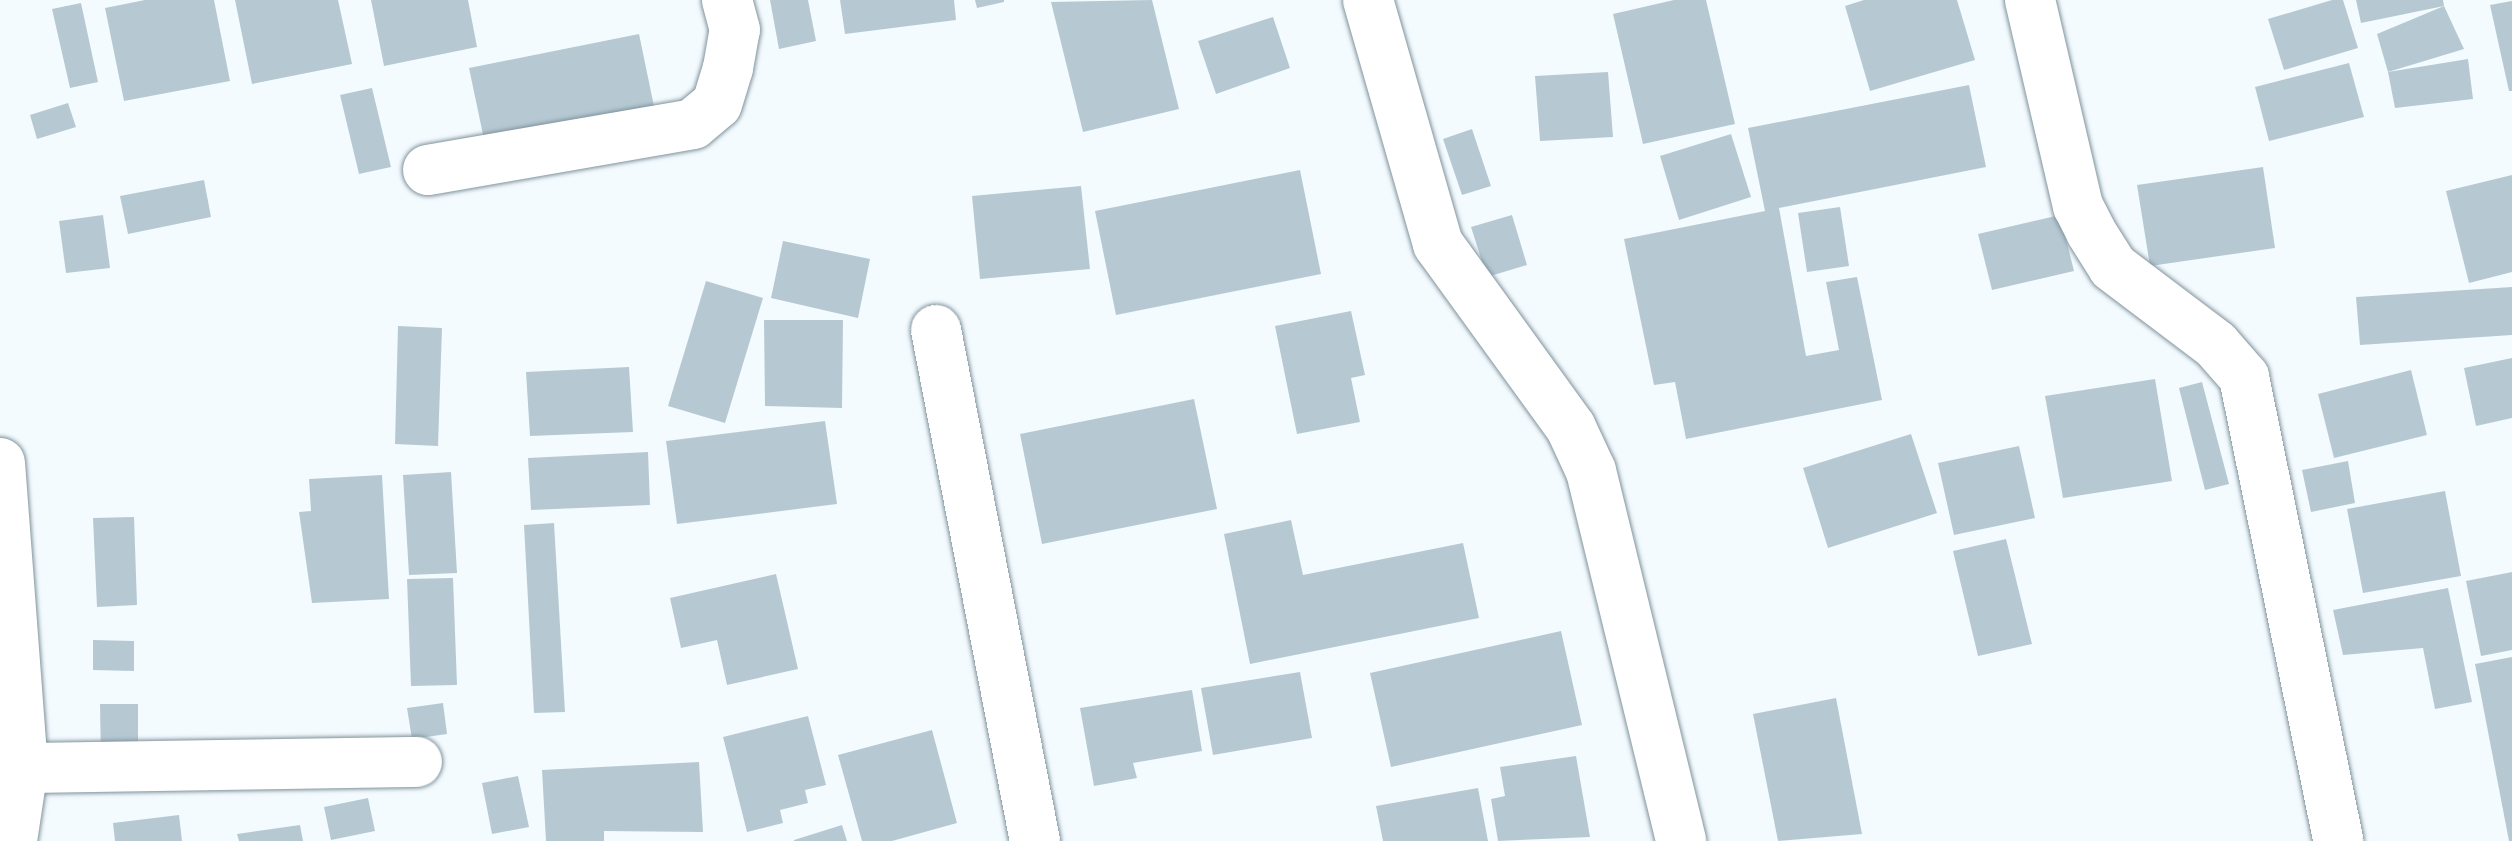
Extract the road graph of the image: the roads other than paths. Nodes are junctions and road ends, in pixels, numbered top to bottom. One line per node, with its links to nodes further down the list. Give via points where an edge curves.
1 (727, 0): 4 (street, via 735,30 728,68 718,104 693,124)
2 (1368, 0): 11 (street, via 1438,244 1571,428 1592,471)
3 (2030, 0): 12 (street, via 2078,206 2090,232 2113,267 2216,345 2244,377)
4 (428, 170)
5 (936, 330): 10 (street)
6 (0, 463): 8 (street)
7 (417, 762): 8 (street)
8 (23, 768): 9 (street)
9 (12, 841)
10 (1036, 841)
11 (1681, 841)
12 (2338, 841)

